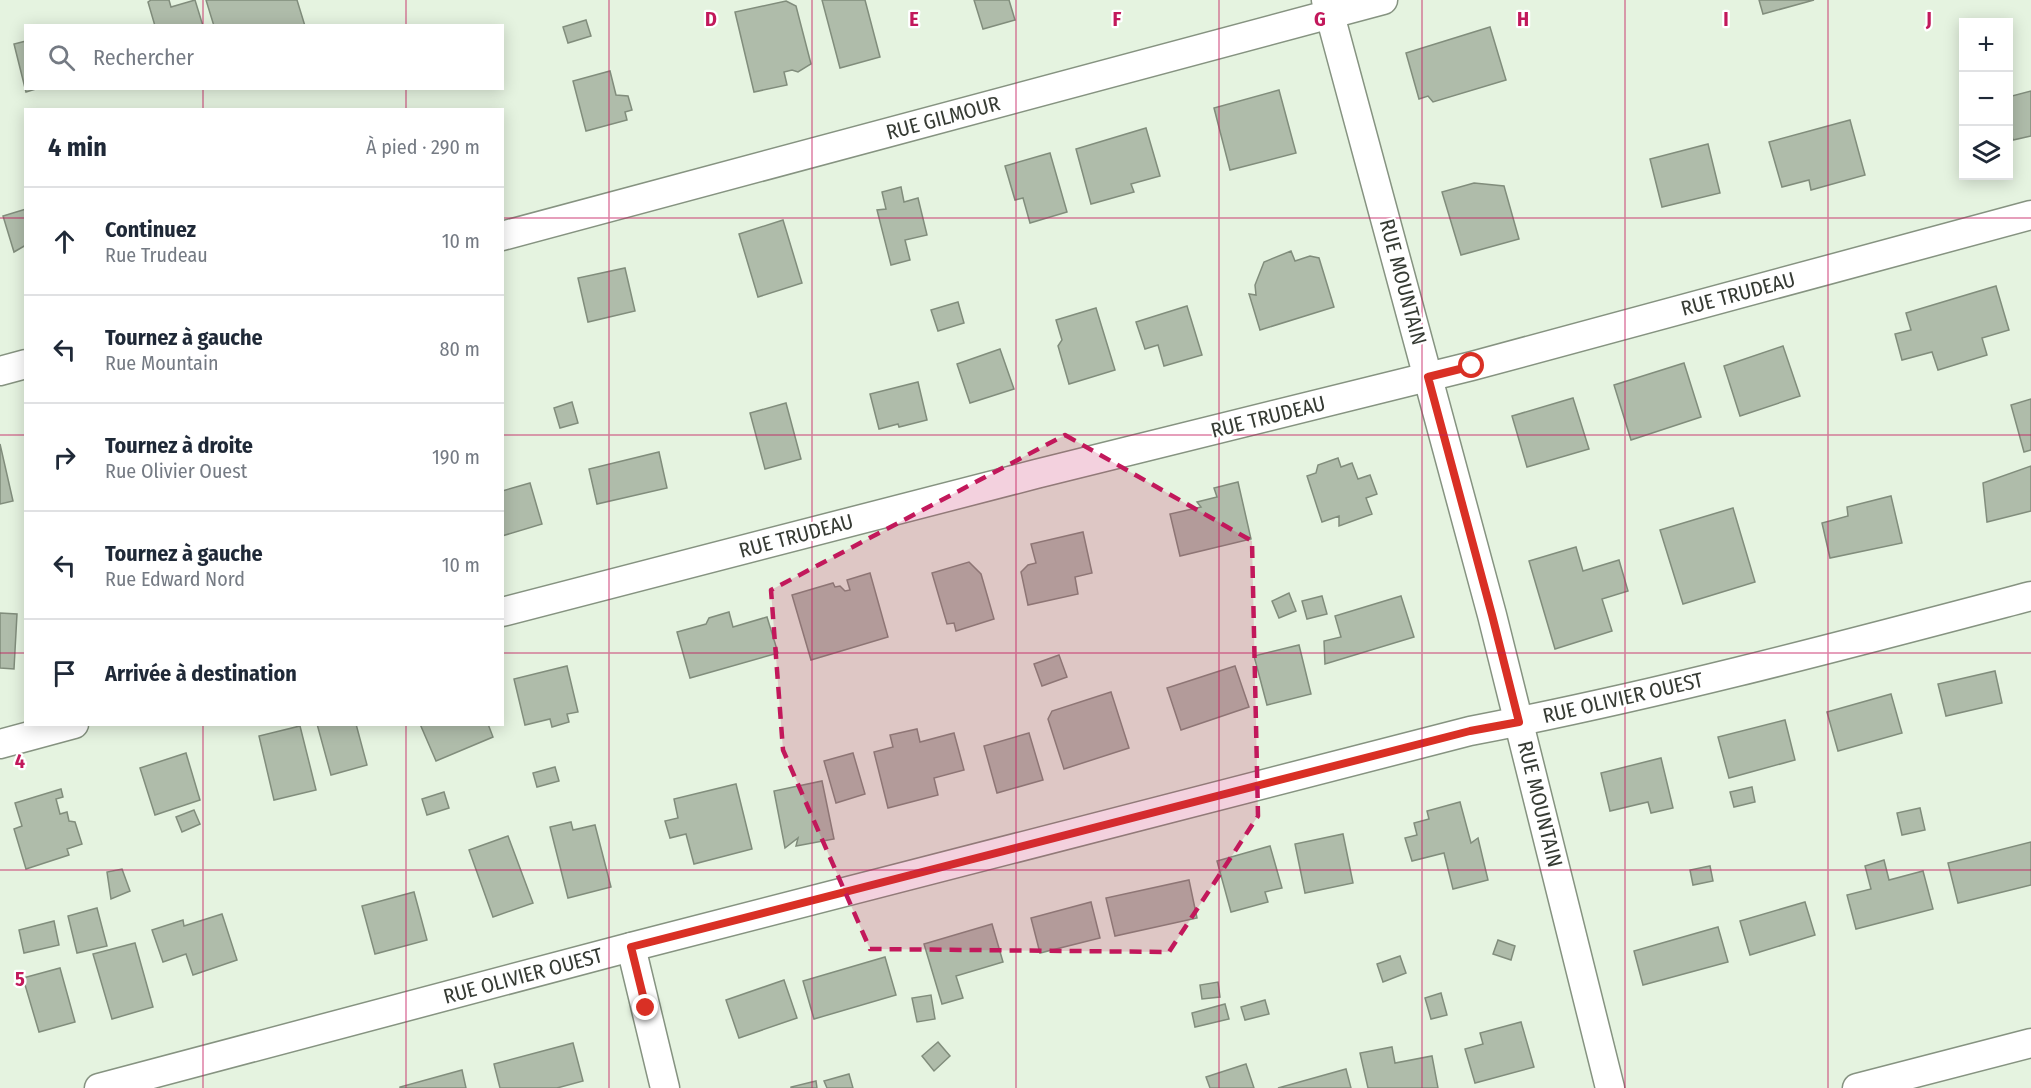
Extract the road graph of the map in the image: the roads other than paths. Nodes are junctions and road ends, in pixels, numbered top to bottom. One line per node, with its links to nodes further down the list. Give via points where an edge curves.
1 (1383, 0): 2 (street, RUE GILMOUR)
2 (1328, 7): 4 (street, RUE GILMOUR); 7 (street, RUE MOUNTAIN)
3 (2031, 215): 7 (street, RUE TRUDEAU)
4 (504, 235)
5 (24, 365): 6 (street)
6 (0, 371)
7 (1428, 377): 9 (street, RUE TRUDEAU); 10 (street, RUE MOUNTAIN)
8 (2031, 596): 10 (street, RUE OLIVIER OUEST)
9 (504, 611)
10 (1519, 722): 13 (street, RUE OLIVIER OUEST, via 1470,731); 17 (street, RUE MOUNTAIN)
11 (67, 726): 12 (street)
12 (0, 744)
13 (631, 947): 15 (street, RUE OLIVIER OUEST); 16 (street)
14 (2031, 1042): 18 (street)
15 (99, 1088)
16 (665, 1088)
17 (1610, 1088)
18 (1857, 1088)

